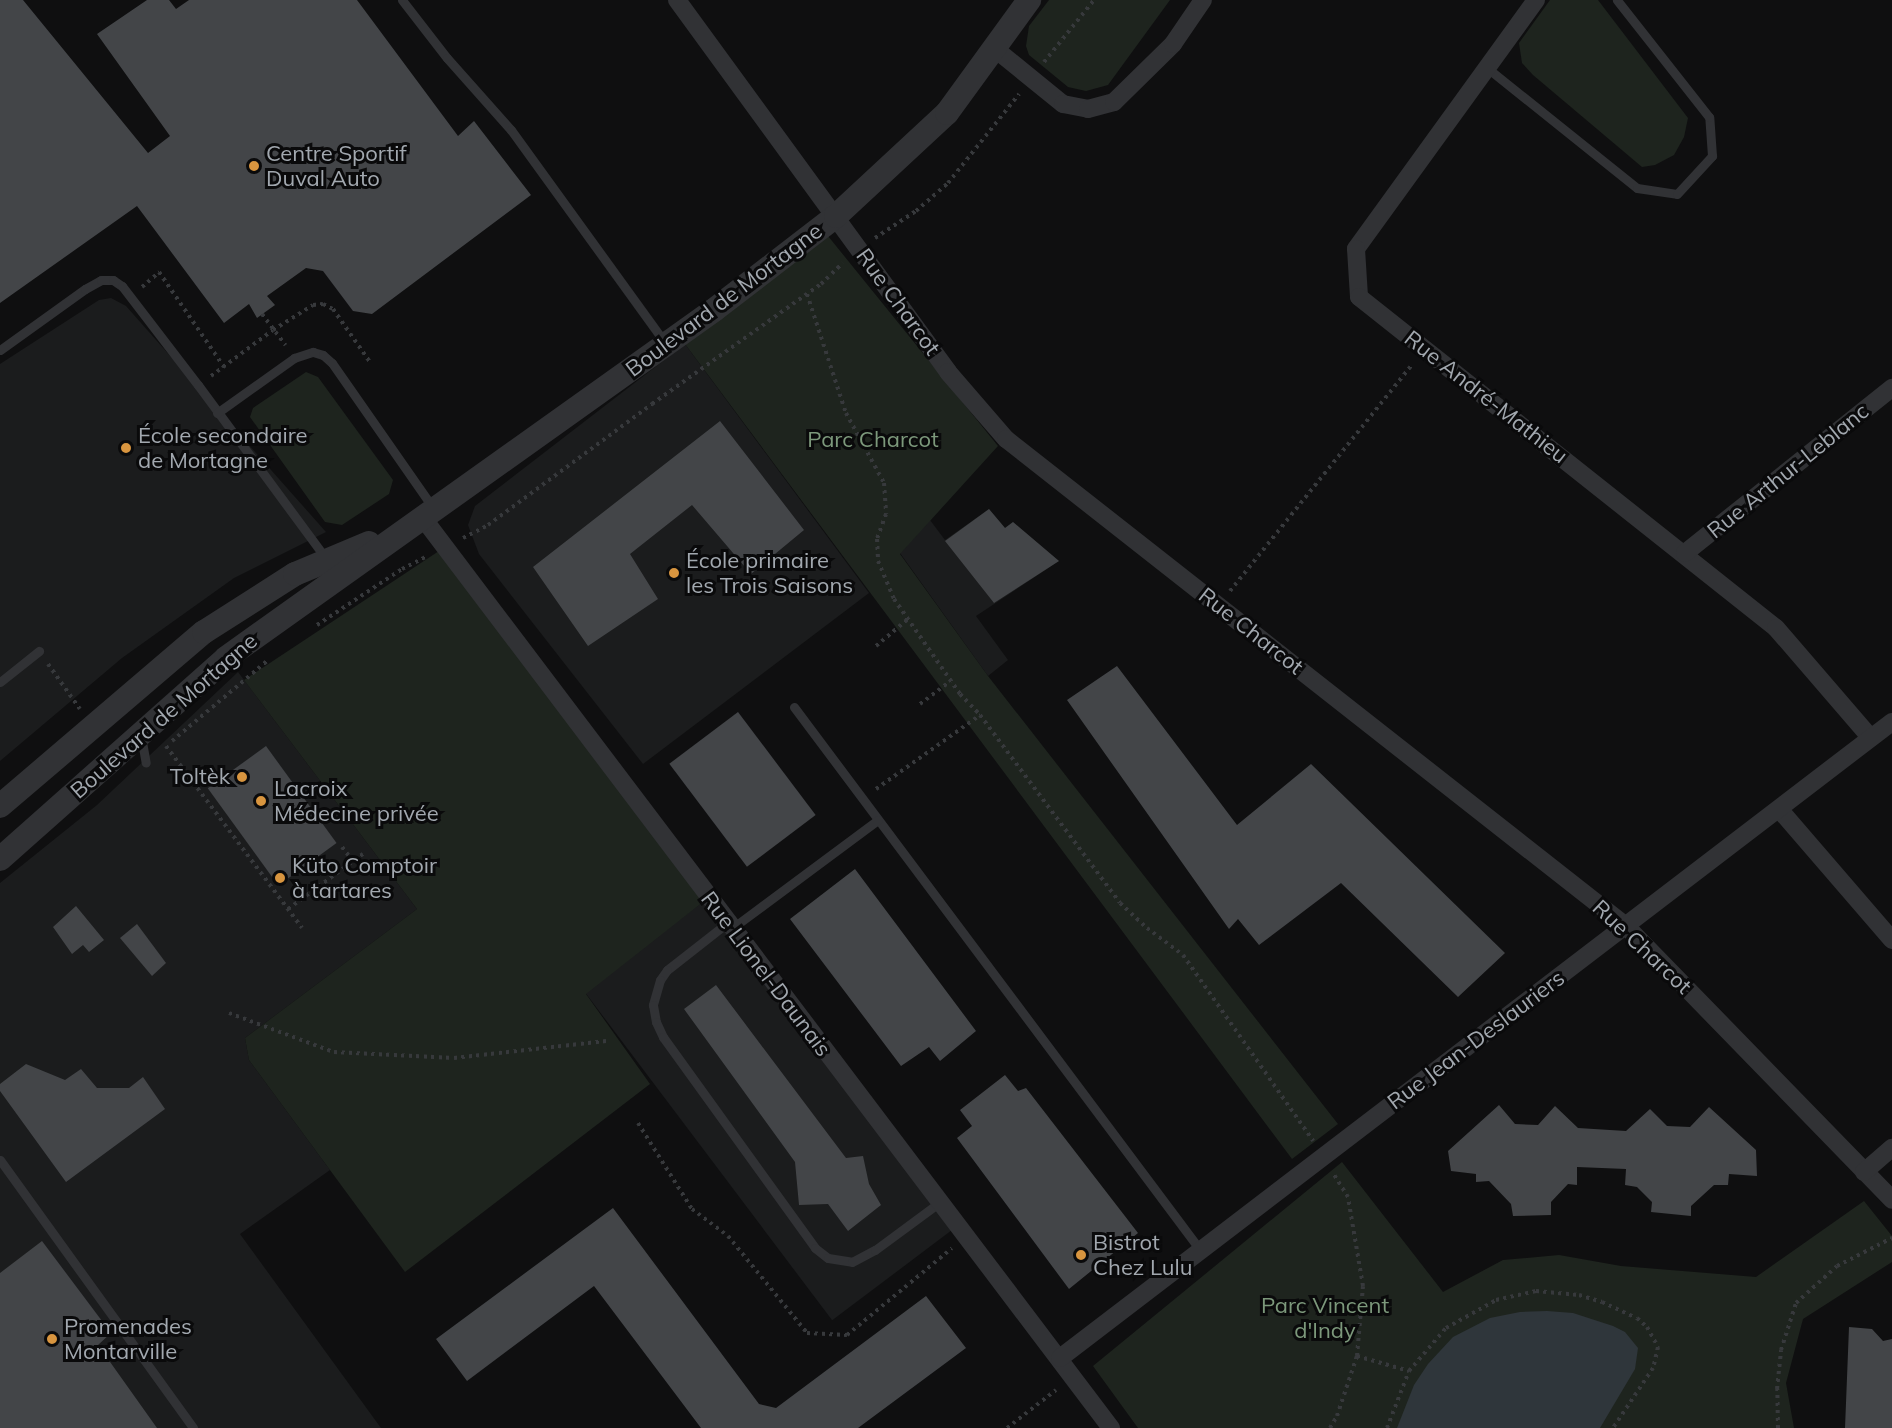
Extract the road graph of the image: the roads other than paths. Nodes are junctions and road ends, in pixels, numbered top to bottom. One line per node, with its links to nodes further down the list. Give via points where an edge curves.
1 (402, 0): 10 (lane, via 511,130)
2 (677, 0): 9 (street, Rue Charcot)
3 (1029, 0): 7 (street, Boulevard de Mortagne)
4 (1203, 0): 7 (street, via 1173,44 1114,102 1088,109 1063,104)
5 (1536, 0): 8 (street, Rue André-Mathieu)
6 (1617, 0): 8 (lane, via 1708,117 1712,156 1677,194 1637,188)
7 (994, 48): 9 (street, Boulevard de Mortagne, via 947,113)
8 (1486, 67): 15 (street, Rue André-Mathieu, via 1356,249 1359,297)
9 (836, 216): 10 (street, Boulevard de Mortagne); 29 (street, Rue Charcot, via 948,372 1006,439)
10 (666, 345): 14 (street, Boulevard de Mortagne)
11 (0, 350): 13 (lane, via 85,289 101,280 113,280 122,286)
12 (1892, 388): 15 (street, Rue Arthur-Leblanc)
13 (217, 413): 14 (lane, via 294,358 313,352 323,355 332,363); 16 (lane)
14 (428, 513): 16 (street, Boulevard de Mortagne); 21 (street, Boulevard de Mortagne, via 226,658); 28 (street, Rue Lionel-Daunais)
15 (1684, 554): 22 (street, Rue André-Mathieu, via 1776,628)
16 (328, 562): 24 (street, Boulevard de Mortagne, via 295,574 204,632)
17 (39, 651): 18 (lane)
18 (0, 682)
19 (794, 707): 26 (lane)
20 (1892, 722): 22 (street, Rue Jean-Deslauriers)
21 (141, 734): 23 (lane); 27 (street, Boulevard de Mortagne)
22 (1871, 738): 25 (street, Rue Jean-Deslauriers)
23 (146, 763)
24 (0, 806)
25 (1779, 809): 29 (street, Rue Jean-Deslauriers); 30 (street)
26 (878, 820): 28 (lane); 36 (lane)
27 (0, 859)
28 (729, 926): 35 (street, Rue Lionel-Daunais); 35 (lane, via 667,970 654,994 656,1022 815,1248 828,1258 852,1262 875,1250)
29 (1626, 926): 33 (street, Rue Charcot); 36 (street, Rue Jean-Deslauriers)
30 (1892, 940)
31 (1892, 1148): 33 (street)
32 (0, 1160): 38 (lane)
33 (1864, 1172): 34 (street, Rue Charcot)
34 (1892, 1200)
35 (940, 1202): 37 (street, Rue Lionel-Daunais)
36 (1201, 1251): 37 (street, Rue Jean-Deslauriers)
37 (1060, 1358): 39 (street, Rue Lionel-Daunais)
38 (193, 1428)
39 (1111, 1428)

